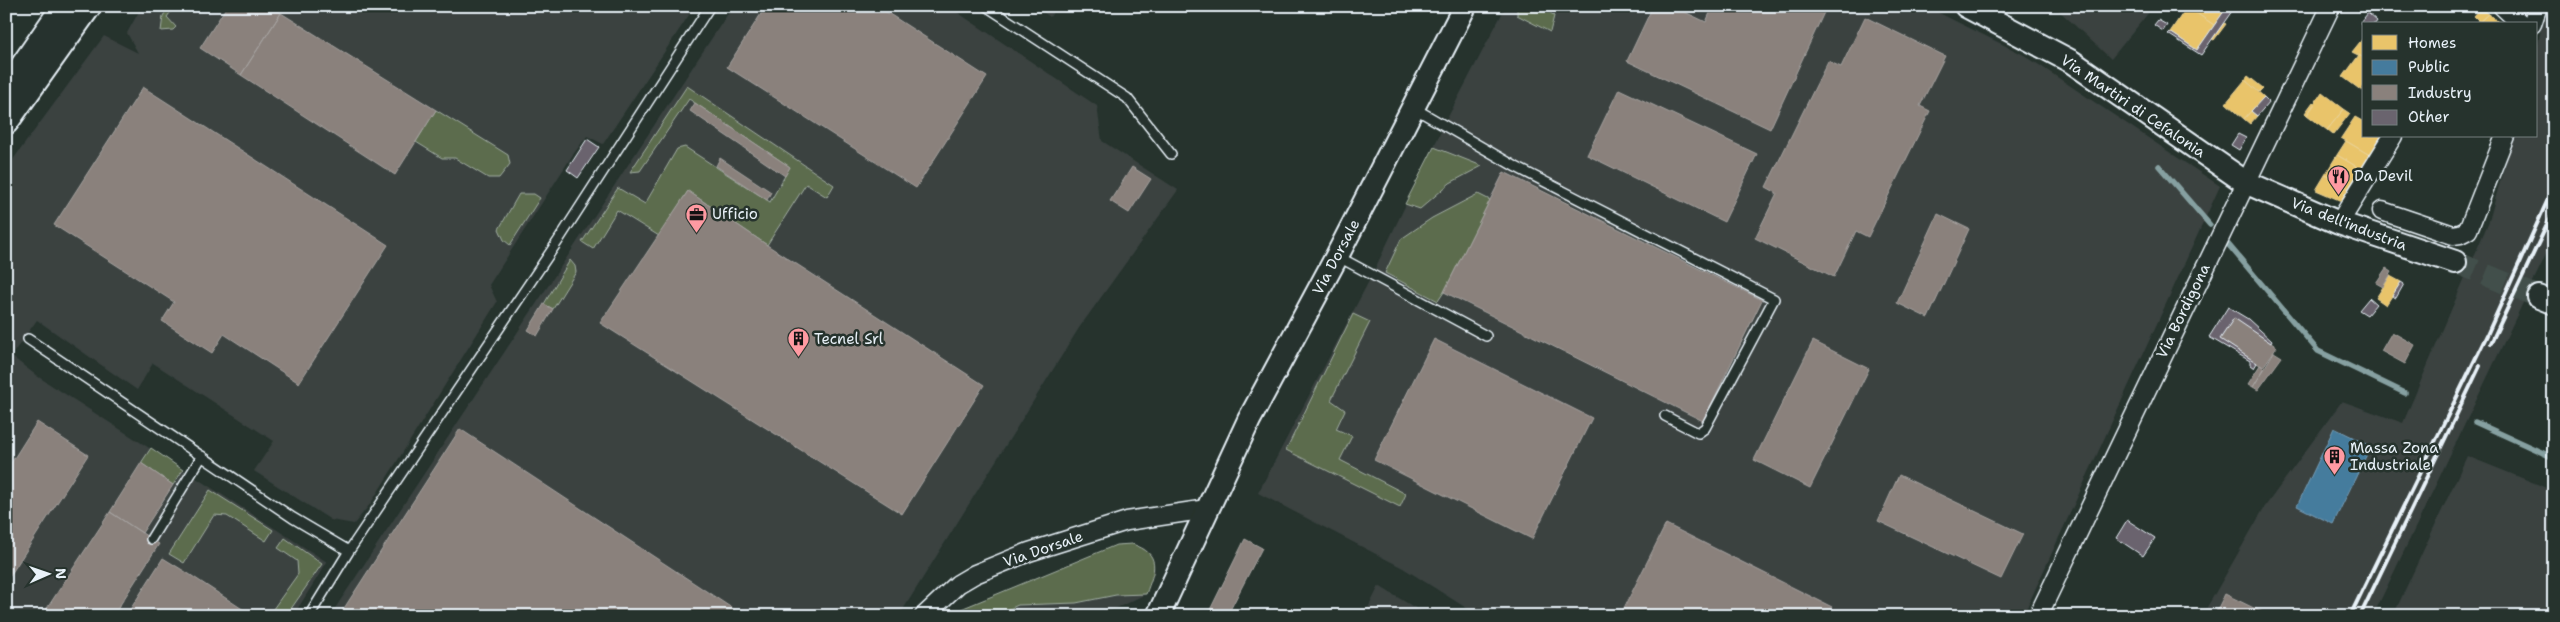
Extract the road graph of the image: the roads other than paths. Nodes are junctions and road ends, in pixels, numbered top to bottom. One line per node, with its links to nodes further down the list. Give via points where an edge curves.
1 (65, 6): 12 (main road)
2 (88, 6): 14 (main road)
3 (710, 6): 29 (lane, via 558,241)
4 (986, 6): 17 (lane, via 1127,98)
5 (1465, 6): 13 (street, Via Dorsale)
6 (1966, 6): 18 (street, Via Martiri di Cefalonia, via 2072,62)
7 (2331, 6): 18 (street, Via Bordigona)
8 (2502, 6): 10 (street)
9 (2538, 6): 11 (street)
10 (2519, 22)
11 (2533, 22)
12 (6, 91)
13 (1414, 108): 21 (street, Via Dorsale); 25 (lane, via 1516,167 1774,299 1705,428 1698,433)
14 (6, 120)
15 (2392, 138): 20 (street)
16 (2503, 138): 19 (street, via 2468,230 2452,234)
17 (1171, 154)
18 (2245, 182): 20 (street, Via dell'industria); 33 (street, Via Bordigona)
19 (2382, 211)
20 (2339, 223): 22 (street, Via dell'industria)
21 (1337, 256): 23 (lane); 27 (street, Via Dorsale, via 1249,420)
22 (2455, 262)
23 (1486, 336)
24 (28, 339): 26 (lane)
25 (1664, 416)
26 (202, 456): 28 (lane); 29 (lane)
27 (1207, 509): 31 (street, Via Dorsale, via 1127,521 1029,552 958,584); 32 (street, Via Dorsale)
28 (151, 539)
29 (349, 551): 30 (lane)
30 (309, 616)
31 (924, 616)
32 (1158, 616)
33 (2038, 616)

